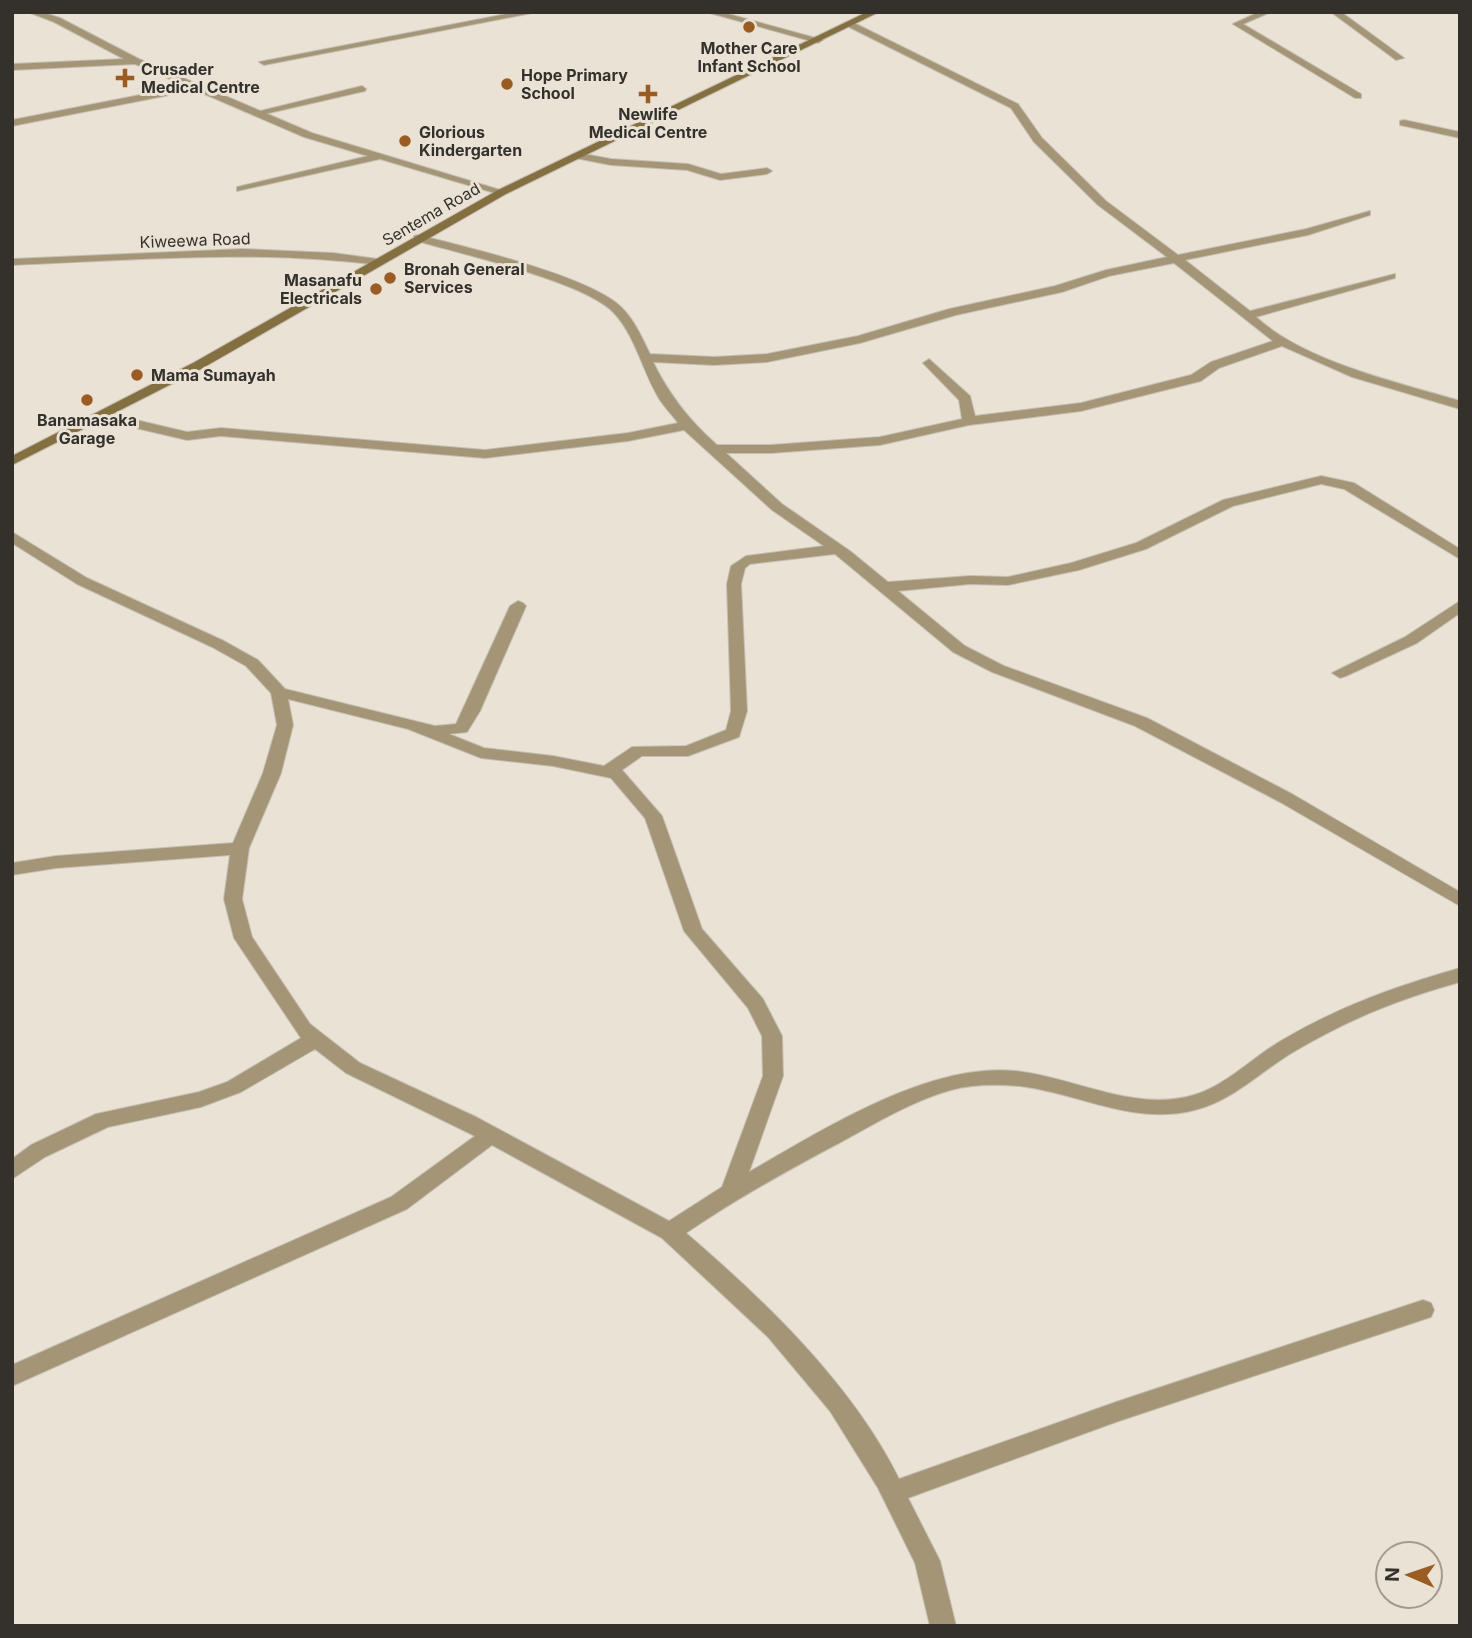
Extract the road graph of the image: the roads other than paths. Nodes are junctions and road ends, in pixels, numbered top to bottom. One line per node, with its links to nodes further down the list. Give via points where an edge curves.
1 (32, 12): 13 (street)
2 (533, 12): 8 (street)
3 (710, 12): 10 (street)
4 (758, 12): 10 (street)
5 (875, 12): 9 (main road, Sentema Road)
6 (1268, 12): 18 (lane, via 1237,24)
7 (1335, 12): 12 (street)
8 (507, 14): 14 (street)
9 (850, 24): 11 (main road, Sentema Road); 30 (street, via 1015,106 1038,140 1102,203)
10 (765, 26): 11 (street)
11 (818, 40): 24 (main road, Sentema Road)
12 (1399, 58)
13 (136, 61): 15 (street); 16 (street)
14 (264, 62)
15 (12, 67)
16 (195, 87): 19 (street); 20 (street)
17 (362, 89): 19 (lane)
18 (1358, 96)
19 (256, 113): 23 (street, via 308,135)
20 (12, 122)
21 (1404, 123): 22 (street)
22 (1460, 135)
23 (379, 156): 26 (street); 27 (street)
24 (579, 156): 25 (street, via 688,167 720,177); 27 (main road, Sentema Road)
25 (767, 171)
26 (241, 189)
27 (502, 192): 29 (main road, Sentema Road)
28 (1366, 213): 30 (street, via 1308,232)
29 (418, 238): 32 (main road, Sentema Road); 36 (street, via 565,281 597,295 617,309)
30 (1176, 260): 34 (street); 36 (street, via 1106,273 860,339 767,358)
31 (12, 262): 32 (street, Kiweewa Road, via 267,253)
32 (378, 262): 39 (main road, Sentema Road)
33 (1391, 276): 34 (street)
34 (1247, 316): 35 (street)
35 (1282, 342): 38 (street, via 1356,374); 40 (street, via 1215,365 1196,377 1127,397)
36 (646, 358): 41 (street, via 663,395)
37 (929, 363): 40 (street, via 965,399)
38 (1460, 405)
39 (102, 416): 41 (street, via 187,436 221,432 485,454); 43 (main road, Sentema Road)
40 (969, 421): 42 (street, via 880,441)
41 (687, 425): 42 (street)
42 (712, 449): 45 (street, via 777,507)
43 (12, 461)
44 (12, 536): 51 (street, via 82,582 252,663)
45 (838, 549): 47 (street); 53 (street, via 746,559 738,566 734,584 739,711 733,733 688,751 638,751)
46 (1460, 555): 47 (street, via 1349,486 1321,480 1228,503 1141,546 1074,567 997,582)
47 (887, 587): 56 (street, via 959,649 998,669 1141,722 1286,797)
48 (518, 606): 52 (street, via 467,722 449,732)
49 (1460, 606): 50 (street, via 1411,640)
50 (1340, 673)
51 (279, 692): 52 (street); 54 (street, via 285,725 279,749)
52 (415, 727): 53 (street, via 481,753)
53 (607, 772): 61 (street, via 617,774 653,816 693,931 756,1004 772,1036 773,1076)
54 (240, 848): 55 (street); 58 (street, via 233,899 243,938 303,1029)
55 (12, 869)
56 (1460, 900)
57 (1460, 975): 61 (street, via 1344,1014 1218,1093 1196,1102 1138,1106 1030,1081 968,1079 905,1098)
58 (316, 1039): 59 (street, via 353,1068); 60 (street, via 234,1087 201,1099 103,1120 38,1151)
59 (491, 1135): 62 (street); 64 (street, via 399,1203)
60 (12, 1171)
61 (733, 1188): 62 (street)
62 (670, 1232): 65 (street, via 776,1330 838,1404)
63 (1423, 1310): 65 (street)
64 (12, 1376)
65 (893, 1492): 66 (street, via 927,1561)
66 (943, 1626)

